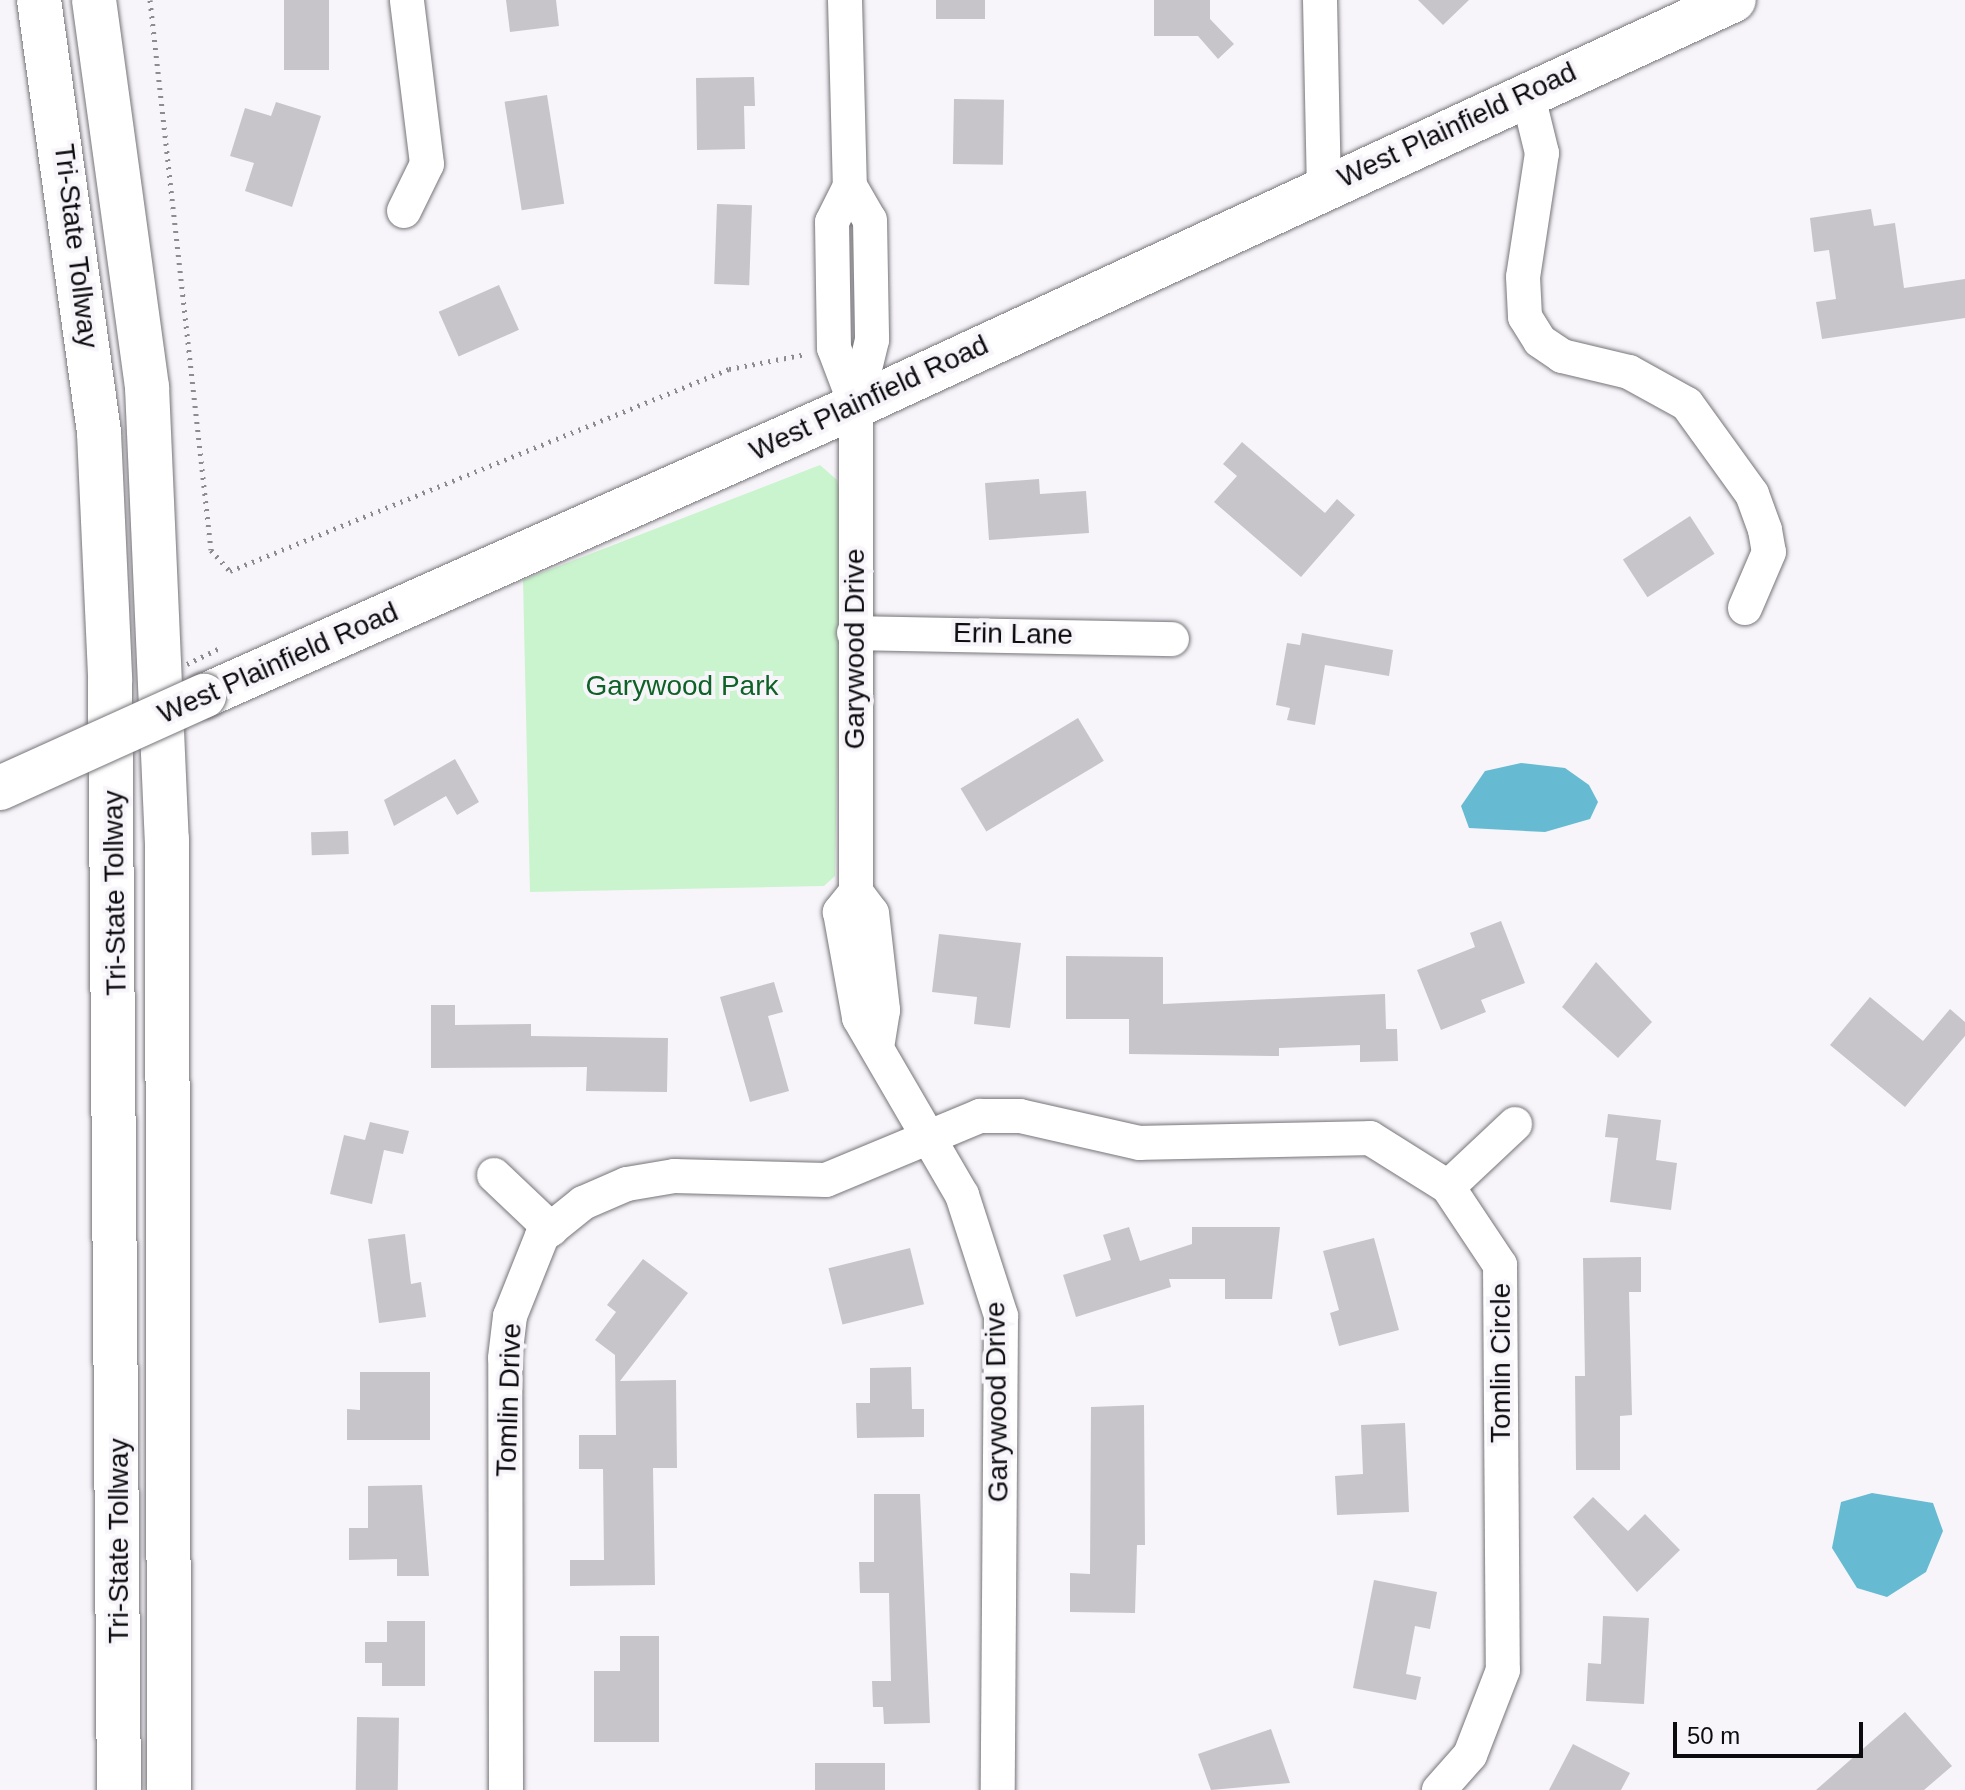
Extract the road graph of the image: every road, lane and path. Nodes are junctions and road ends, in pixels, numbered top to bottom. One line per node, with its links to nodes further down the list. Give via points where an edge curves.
1 (39, 0): 22 (main road, Tri-State Tollway, via 99,433 110,663)
2 (94, 0): 23 (main road, Tri-State Tollway, via 147,387 166,824)
3 (150, 0): 11 (path, via 211,550 230,571 729,369)
4 (407, 0): 10 (street, via 427,164)
5 (845, 0): 12 (street, Garywood Drive, via 850,186 870,220 872,340)
6 (1320, 0): 9 (street)
7 (1734, 0): 8 (main road, West Plainfield Road)
8 (1527, 92): 9 (main road, West Plainfield Road); 13 (street, via 1542,153 1523,277 1525,317 1540,341 1562,356 1629,372 1687,404 1752,494 1765,530 1769,552)
9 (1324, 186): 12 (main road, West Plainfield Road)
10 (404, 211)
11 (817, 352)
12 (856, 406): 14 (street, Garywood Drive); 16 (main road, West Plainfield Road, bridge)
13 (1745, 608)
14 (854, 633): 15 (street, Erin Lane); 18 (street, Garywood Drive, via 856,892 872,913 883,1010 878,1042)
15 (1172, 639)
16 (0, 788)
17 (1515, 1124): 20 (street)
18 (929, 1137): 20 (street, Tomlin Circle, via 980,1116 1020,1116 1140,1143 1370,1138); 21 (street, Tomlin Drive, via 826,1180 674,1176 627,1184 583,1203); 25 (street, Garywood Drive, via 984,1248 1001,1316)
19 (494, 1175): 21 (street)
20 (1448, 1187): 26 (street, Tomlin Circle, via 1500,1265 1503,1670 1470,1755)
21 (551, 1229): 24 (street, Tomlin Drive, via 524,1276 505,1358)
22 (119, 1790)
23 (169, 1790)
24 (506, 1790)
25 (998, 1790)
26 (1439, 1790)

